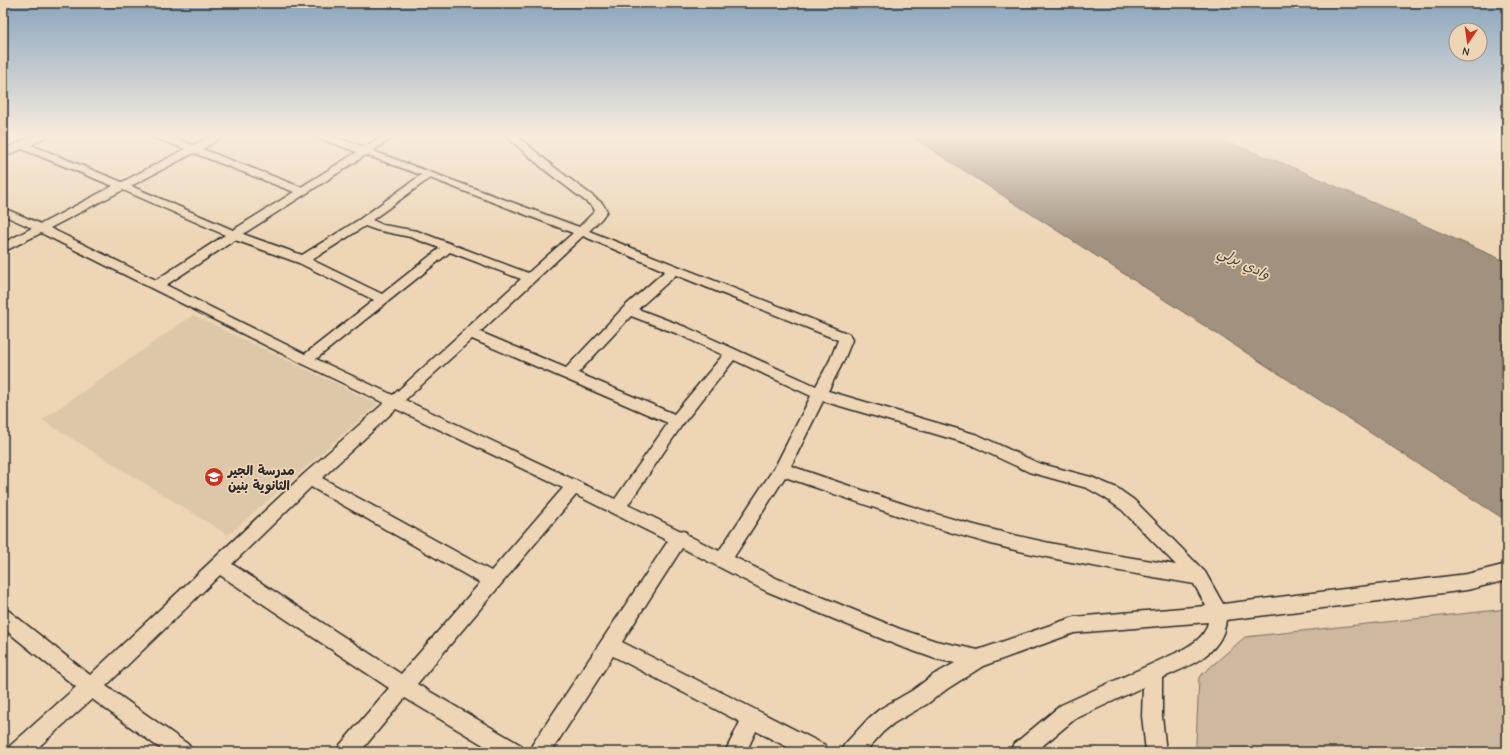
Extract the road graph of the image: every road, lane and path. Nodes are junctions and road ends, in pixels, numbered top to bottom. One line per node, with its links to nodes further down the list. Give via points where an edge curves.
1 (83, 170): 8 (street)
2 (156, 170): 8 (street)
3 (248, 170): 9 (street)
4 (336, 170): 9 (street)
5 (419, 170): 7 (street)
6 (552, 170): 13 (street, via 598,205 600,211 597,217)
7 (430, 174): 11 (street); 13 (street)
8 (124, 187): 12 (street); 14 (street)
9 (302, 191): 14 (street)
10 (3, 211): 12 (street)
11 (364, 221): 16 (street, via 380,228 412,234); 17 (street)
12 (41, 228): 15 (street); 20 (street)
13 (582, 232): 18 (street); 19 (street)
14 (234, 235): 17 (street); 20 (street)
15 (3, 248)
16 (448, 248): 19 (street); 21 (street)
17 (303, 260): 21 (street)
18 (674, 270): 22 (street); 27 (street, via 844,337 837,360)
19 (530, 278): 23 (street)
20 (157, 285): 25 (street)
21 (382, 299): 25 (street)
22 (630, 310): 24 (street); 26 (street)
23 (470, 333): 26 (street); 28 (street)
24 (732, 353): 27 (street); 29 (street)
25 (306, 360): 28 (street)
26 (568, 375): 29 (street)
27 (819, 394): 30 (street); 38 (street, via 966,437 1034,468 1092,483 1128,505)
28 (395, 402): 31 (street); 32 (street)
29 (677, 421): 33 (street)
30 (782, 469): 35 (street); 38 (street, via 995,538 1072,555)
31 (310, 479): 36 (street); 39 (street)
32 (574, 486): 33 (street); 39 (street)
33 (618, 507): 34 (street)
34 (680, 537): 35 (street); 42 (street)
35 (722, 561): 43 (street, via 828,609 898,637 936,650)
36 (219, 565): 45 (street); 46 (street)
37 (1507, 572): 40 (street, via 1467,582)
38 (1199, 577): 40 (street, via 1210,594)
39 (492, 581): 46 (street)
40 (1218, 614): 43 (street, via 1074,625); 44 (street, via 1212,637 1201,649)
41 (3, 617): 45 (street)
42 (610, 645): 47 (street); 52 (street)
43 (978, 659): 55 (street, via 887,716)
44 (1153, 672): 56 (street, via 1068,712); 57 (street, via 1152,716)
45 (91, 687): 48 (street); 49 (street)
46 (404, 687): 50 (street); 51 (street)
47 (752, 719): 53 (street); 54 (street)
48 (18, 752)
49 (182, 752)
50 (347, 752)
51 (514, 752)
52 (539, 752)
53 (736, 752)
54 (818, 752)
55 (851, 752)
56 (1020, 752)
57 (1156, 752)

